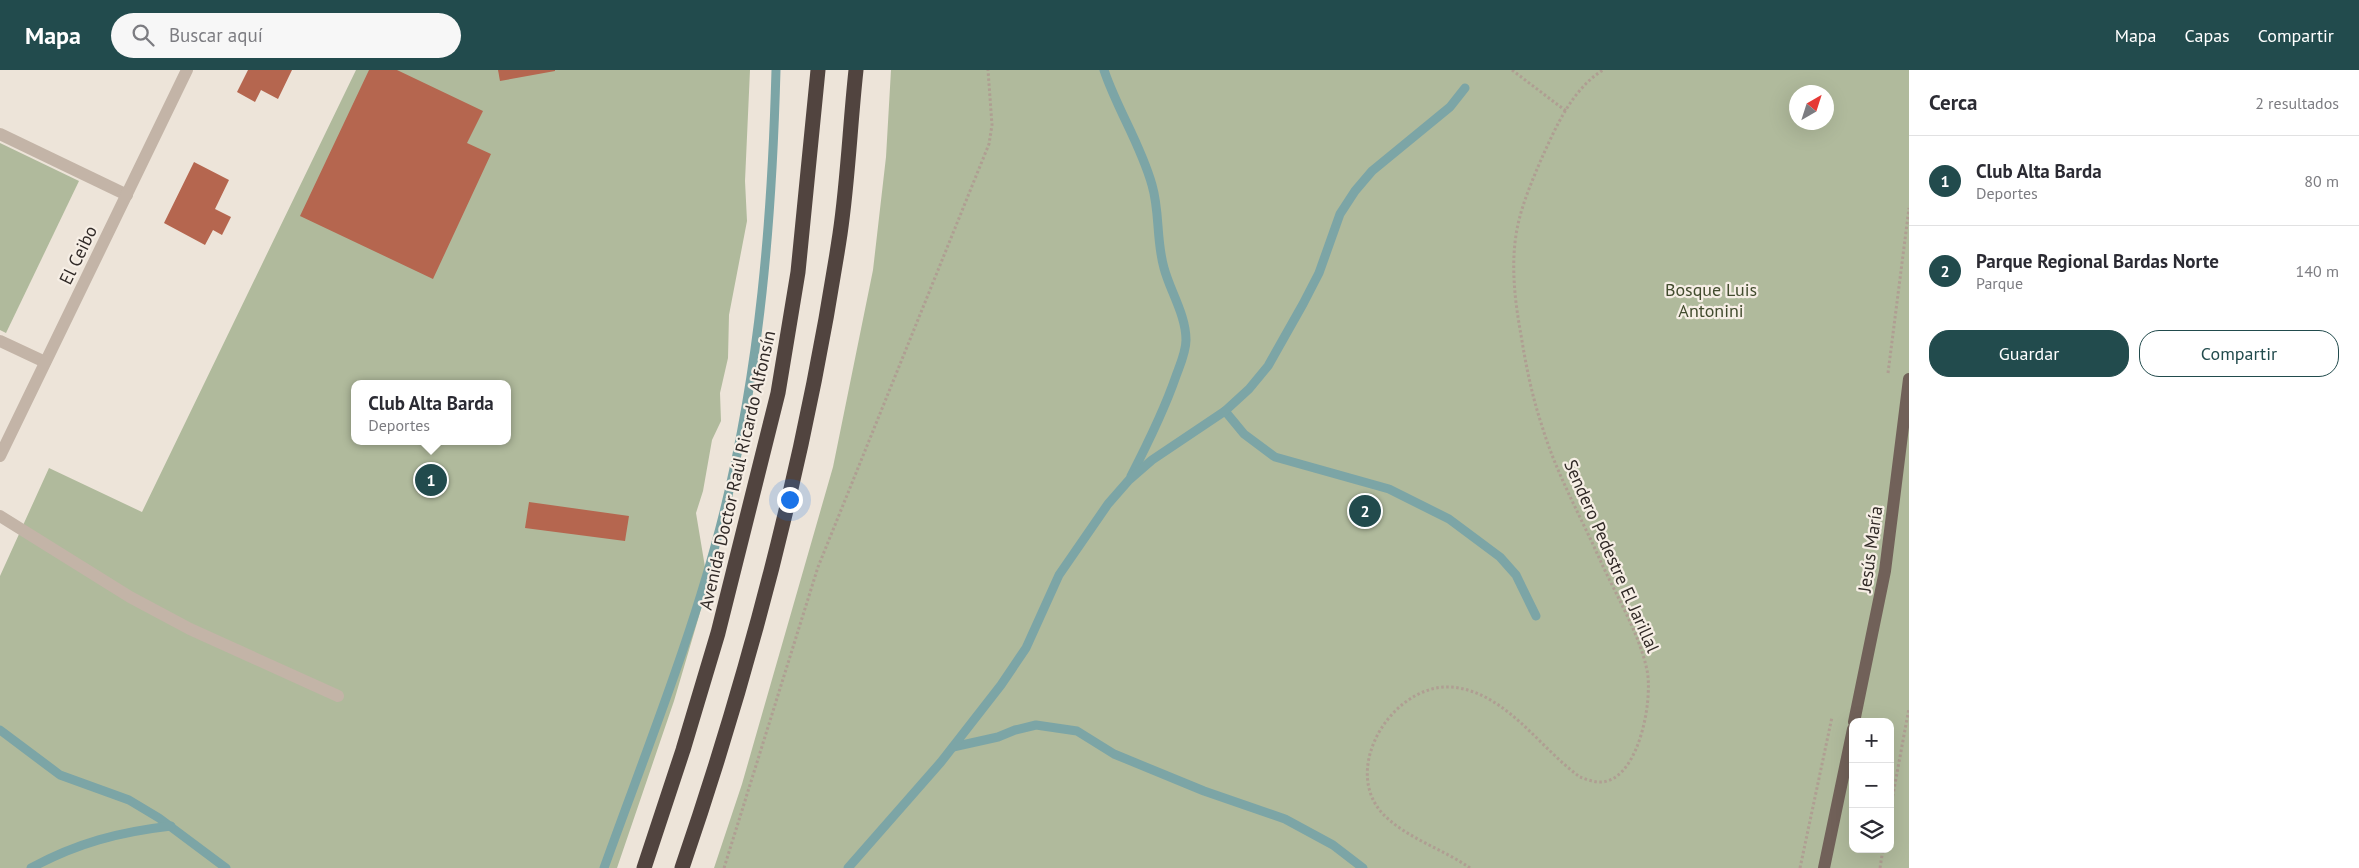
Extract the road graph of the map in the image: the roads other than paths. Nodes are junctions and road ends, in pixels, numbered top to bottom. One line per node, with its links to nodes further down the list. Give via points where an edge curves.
1 (187, 70): 5 (street, El Ceibo)
2 (856, 70): 15 (highway, via 840,232 795,477 752,647)
3 (817, 74): 14 (highway, Avenida Doctor Raúl Ricardo Alfonsín, via 798,272 776,402 718,633)
4 (0, 134): 5 (street)
5 (126, 195): 7 (street, El Ceibo)
6 (0, 341): 7 (street)
7 (45, 362): 9 (street, El Ceibo)
8 (1909, 379): 12 (main road, Jesús María, via 1886,571)
9 (0, 456)
10 (0, 516): 11 (street, via 130,597 190,629)
11 (338, 696)
12 (1855, 718)
13 (1849, 748): 16 (main road)
14 (644, 868)
15 (682, 868)
16 (1824, 868)

